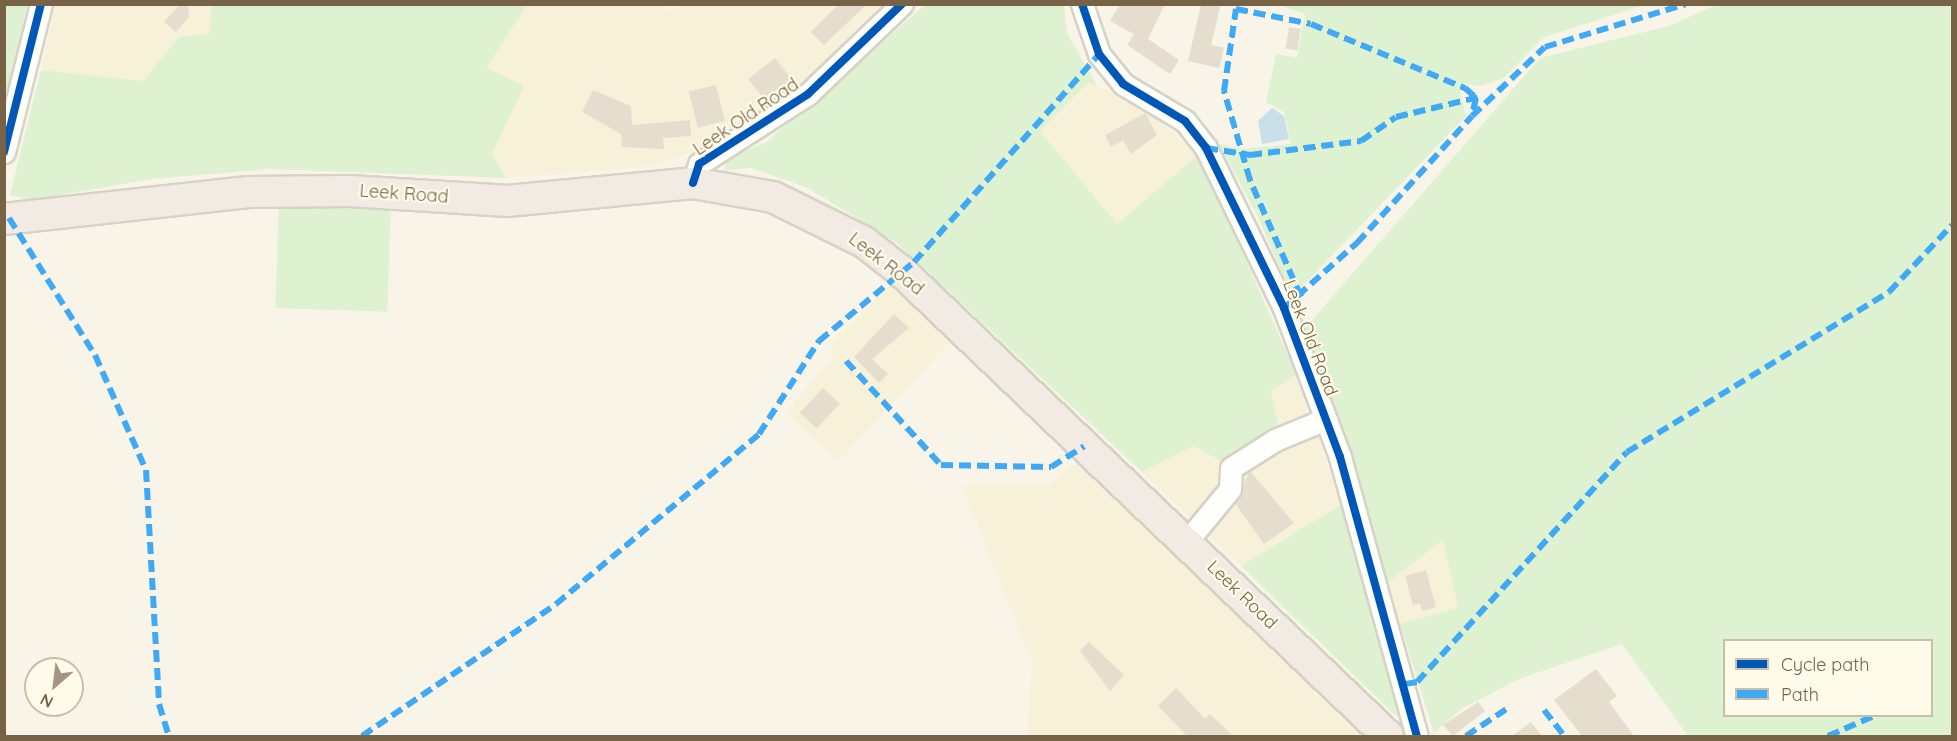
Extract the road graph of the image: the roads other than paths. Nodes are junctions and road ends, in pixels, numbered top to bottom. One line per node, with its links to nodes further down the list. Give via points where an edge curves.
1 (41, 4): 4 (street)
2 (902, 4): 5 (street, Leek Old Road, via 808,94 699,164)
3 (1082, 4): 7 (street, Leek Old Road, via 1099,54 1123,84 1185,121 1206,148 1284,308)
4 (4, 152)
5 (693, 183): 6 (highway, Leek Road, via 507,201 350,191 249,192); 8 (highway, Leek Road, via 773,197 864,242)
6 (6, 217)
7 (1326, 419): 8 (street, via 1275,440 1232,468 1230,489); 10 (street, Leek Old Road)
8 (1187, 541): 9 (highway, Leek Road)
9 (1388, 736)
10 (1417, 736)

